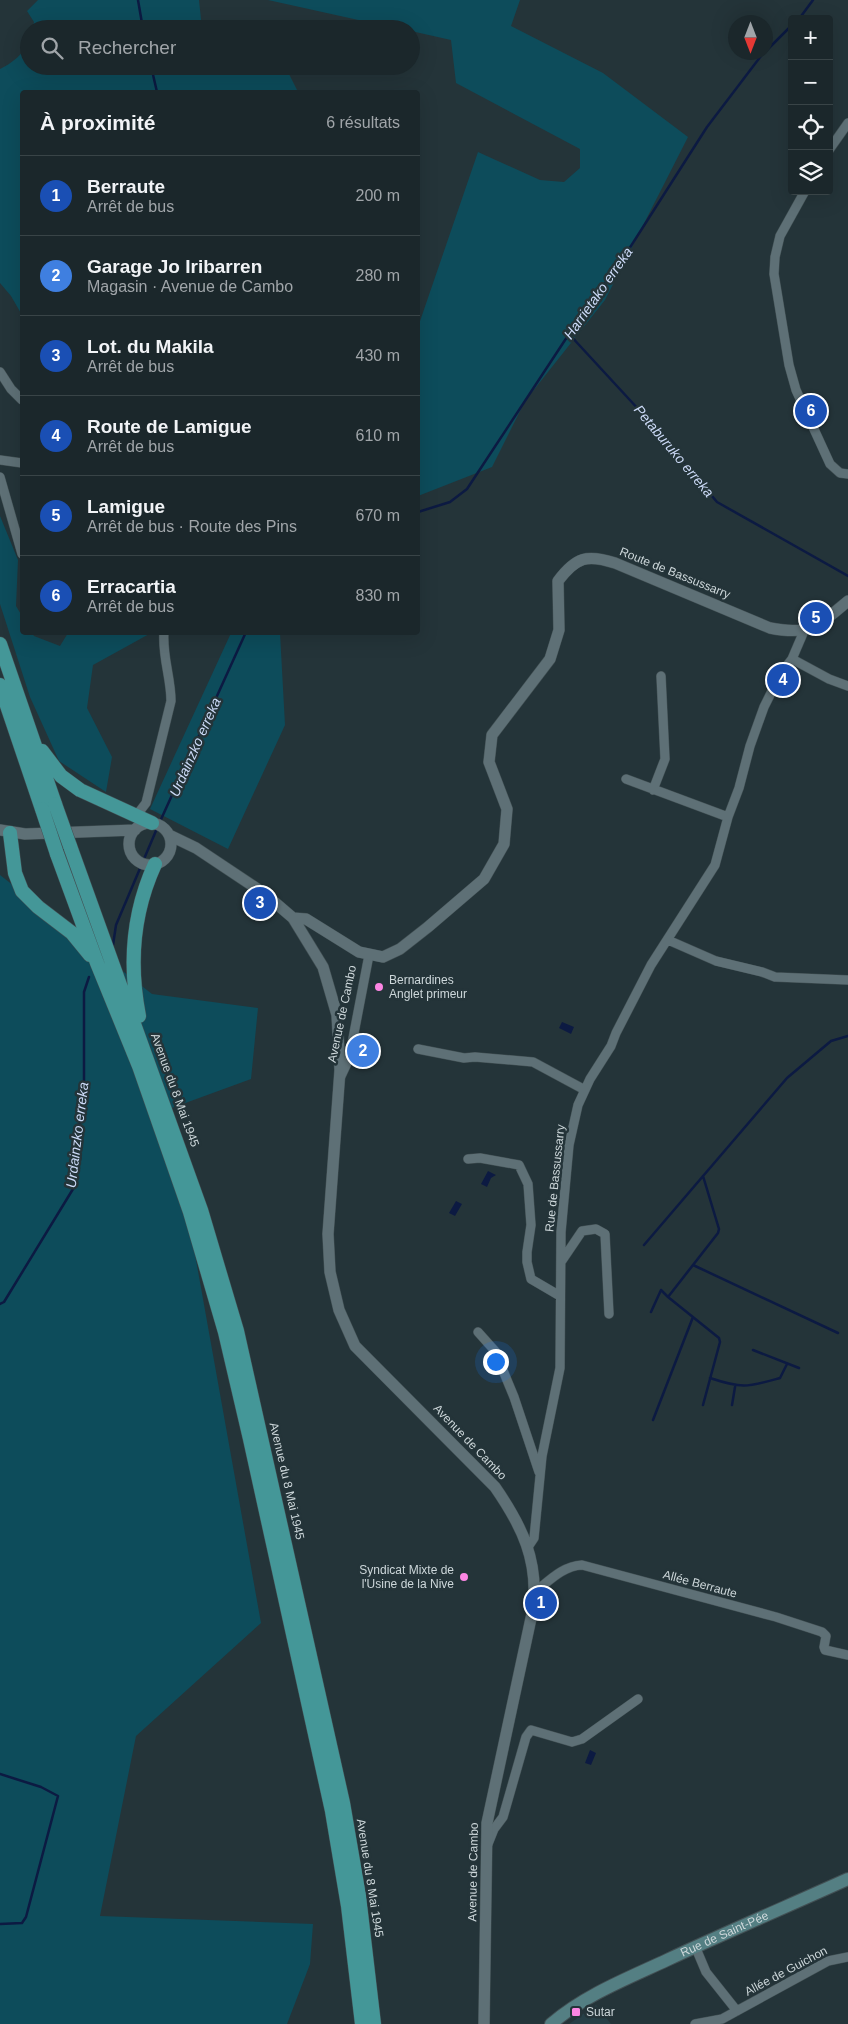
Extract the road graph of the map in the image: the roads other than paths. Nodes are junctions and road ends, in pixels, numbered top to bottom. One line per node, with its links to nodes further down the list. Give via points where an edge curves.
1 (848, 123): 2 (street)
2 (833, 144)
3 (803, 195): 8 (street, via 780,236 776,257 776,293 796,390 830,464)
4 (0, 372): 5 (street)
5 (20, 398)
6 (0, 460): 7 (street)
7 (20, 463)
8 (848, 474)
9 (0, 477): 10 (street)
10 (20, 547)
11 (848, 601): 12 (street, via 821,623)
12 (804, 631): 15 (street, Rue de Bassussarry); 33 (street, Route de Bassussarry, via 770,628 606,560 575,562 558,581 559,630 550,659 492,735 489,762 508,809 504,844 484,879 428,927 382,957)
13 (164, 635): 23 (street, via 171,701 146,803)
14 (0, 644): 19 (highway)
15 (792, 659): 18 (street); 22 (street, Rue de Bassussarry, via 764,707)
16 (661, 676): 21 (street, via 665,759)
17 (0, 685): 34 (highway, Avenue du 8 Mai 1945, bridge)
18 (848, 686)
19 (31, 735): 23 (highway, via 61,776); 37 (highway, Avenue du 8 Mai 1945, bridge)
20 (626, 779): 21 (street)
21 (653, 790): 22 (street)
22 (728, 817): 32 (street, Rue de Bassussarry, via 714,865)
23 (135, 823): 24 (highway); 25 (street); 27 (street)
24 (160, 827): 28 (street, Avenue de Cambo); 29 (street)
25 (111, 831): 26 (street); 27 (street)
26 (5, 832): 34 (highway, via 22,891 72,933)
27 (129, 842): 30 (street, via 130,851)
28 (196, 848): 29 (street, via 185,846); 31 (street, Avenue de Cambo, via 265,894)
29 (170, 850): 30 (street, via 164,860)
30 (146, 863): 37 (highway, via 148,878 139,907 132,962)
31 (293, 918): 33 (street, via 306,919); 38 (street, Avenue de Cambo, via 322,967 337,1014)
32 (668, 940): 35 (street, via 716,962 776,977); 39 (street, Rue de Bassussarry, via 651,965)
33 (369, 955): 38 (street, Avenue de Cambo, via 349,1059)
34 (97, 963): 55 (highway, Avenue du 8 Mai 1945, via 139,1066 190,1212 233,1363 332,1811 348,1906)
35 (848, 980)
36 (418, 1049): 39 (street, via 464,1058 475,1056 532,1062)
37 (148, 1058): 56 (highway, Avenue du 8 Mai 1945, via 201,1210 248,1376 346,1818)
38 (340, 1079): 46 (street, Avenue de Cambo, via 328,1234 330,1272 339,1310 355,1346 495,1487)
39 (585, 1090): 41 (street, Rue de Bassussarry, via 578,1105 569,1145)
40 (468, 1159): 42 (street, via 519,1165 528,1184 531,1225 527,1262 531,1278)
41 (561, 1262): 42 (street, Rue de Bassussarry); 43 (street, via 582,1231 596,1229 605,1234)
42 (560, 1296): 45 (street, Rue de Bassussarry, via 560,1368)
43 (609, 1314)
44 (478, 1332): 45 (street, via 495,1351)
45 (540, 1474): 46 (street, Rue de Bassussarry, via 534,1538)
46 (528, 1546): 47 (street, Avenue de Cambo)
47 (535, 1592): 48 (street, Allée Berraute, via 564,1569 582,1565 822,1632 826,1636 825,1650); 50 (street, Avenue de Cambo, via 487,1823)
48 (848, 1655)
49 (638, 1699): 50 (street, via 582,1739 572,1742 531,1730 526,1737 503,1817)
50 (486, 1848): 57 (street, Avenue de Cambo)
51 (848, 1879): 52 (main road, Rue de Saint-Pée)
52 (695, 1946): 54 (street, Allée de Guichon, via 706,1972); 58 (main road, Rue de Saint-Pée, via 602,1989)
53 (848, 1956): 54 (street, Allée de Guichon, via 828,1960)
54 (737, 2011): 59 (street, Allée de Guichon, via 722,2020)
55 (362, 2024)
56 (374, 2024)
57 (484, 2024)
58 (551, 2024)
59 (695, 2024)

